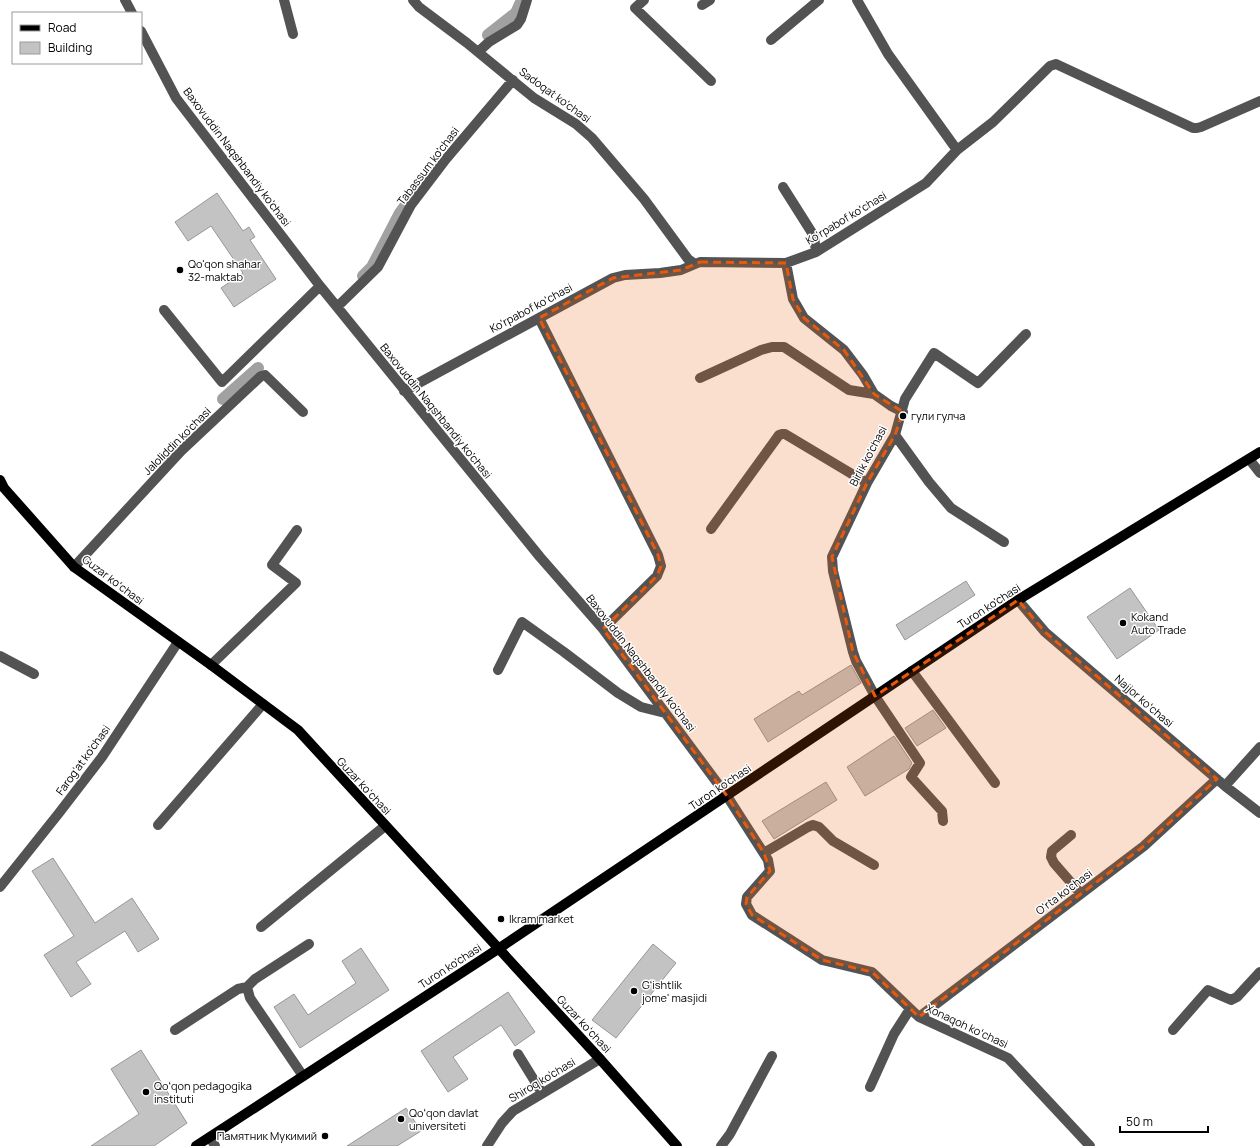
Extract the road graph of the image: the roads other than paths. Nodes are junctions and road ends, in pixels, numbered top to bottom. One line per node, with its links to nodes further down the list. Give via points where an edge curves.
1 (125, 0): 8 (street)
2 (284, 0): 10 (street)
3 (413, 0): 12 (street, Sadoqat ko'chasi)
4 (527, 0): 12 (street, via 517,25)
5 (644, 0): 14 (street, via 635,8)
6 (819, 0): 11 (street)
7 (857, 0): 16 (street, via 888,54)
8 (131, 12)
9 (142, 33): 21 (street, Baxovuddin Naqshbandiy ko'chasi, via 176,98)
10 (293, 34)
11 (771, 40)
12 (478, 52): 13 (street, Sadoqat ko'chasi)
13 (513, 80): 20 (street, Sadoqat ko'chasi, via 534,98 576,124 592,138 644,199 688,259); 22 (street, Tabassum ko'chasi, via 411,205 378,267)
14 (711, 81)
15 (1260, 102): 16 (street, Ko'rpabof koʻchasi, via 1193,128 1053,64 993,122)
16 (957, 150): 18 (street, Ko'rpabof koʻchasi, via 926,183)
17 (783, 187): 18 (street, via 814,236)
18 (816, 252): 19 (street, Ko'rpabof koʻchasi)
19 (786, 263): 20 (street, Ko'rpabof koʻchasi); 28 (street, via 793,299 804,318 844,350 864,375)
20 (696, 264): 24 (street, Ko'rpabof koʻchasi, via 681,270 613,278)
21 (320, 286): 22 (street, Baxovuddin Naqshbandiy ko'chasi); 23 (street, via 222,382)
22 (337, 307): 27 (street, Baxovuddin Naqshbandiy ko'chasi)
23 (164, 310)
24 (539, 318): 27 (street, Ko'rpabof koʻchasi); 42 (street, via 658,555 661,566 657,576)
25 (1026, 334): 30 (street, Birlik ko'chasi, via 978,383 934,353 905,400)
26 (700, 378): 28 (street, via 761,350 784,346 849,390)
27 (404, 390): 42 (street, Baxovuddin Naqshbandiy ko'chasi)
28 (874, 394): 30 (street)
29 (303, 412): 40 (street, Jaloliddin ko'chasi, via 265,375 261,376 181,451)
30 (902, 412): 31 (street, Birlik ko'chasi)
31 (895, 436): 35 (street, Birlik ko'chasi); 39 (street, via 951,508)
32 (1260, 452): 33 (main road, Turon ko'chasi)
33 (1249, 459): 34 (street); 41 (main road, Turon ko'chasi)
34 (1260, 473)
35 (866, 483): 37 (street, via 785,434 778,435); 49 (street, Birlik ko'chasi, via 832,557 832,565 852,652)
36 (1, 487): 40 (main road, Guzar koʻchasi)
37 (711, 529)
38 (297, 530): 45 (street, via 272,565 296,583)
39 (1004, 542)
40 (74, 567): 43 (main road, Guzar koʻchasi)
41 (1018, 600): 47 (main road, Turon ko'chasi); 53 (street, Najjor koʻchasi, via 1045,632)
42 (602, 629): 51 (street, Baxovuddin Naqshbandiy ko'chasi)
43 (178, 642): 45 (main road, Guzar koʻchasi); 64 (street, Farog'at ko'chasi, via 102,757)
44 (0, 656): 48 (street)
45 (211, 665): 50 (main road, Guzar koʻchasi)
46 (498, 670): 51 (street, via 522,622 618,693 641,707)
47 (912, 672): 49 (main road, Turon ko'chasi); 54 (street)
48 (34, 674)
49 (876, 696): 56 (main road, Turon ko'chasi); 58 (street, Birlik ko'chasi, via 920,763 911,777 942,811)
50 (263, 704): 59 (street); 60 (main road, Guzar koʻchasi, via 298,730)
51 (665, 713): 56 (street, Baxovuddin Naqshbandiy ko'chasi)
52 (1260, 747): 55 (street)
53 (1216, 779): 55 (street, Najjor koʻchasi); 65 (street, O'rta ko'chasi, via 1144,846)
54 (995, 783)
55 (1225, 786): 57 (street, Najjor koʻchasi)
56 (727, 796): 62 (street, Xonaqoh koʻchasi); 68 (main road, Turon ko'chasi)
57 (1260, 813)
58 (943, 821)
59 (158, 825)
60 (385, 826): 66 (street); 68 (main road, Guzar koʻchasi)
61 (1071, 835): 65 (street, via 1052,851 1051,857)
62 (764, 853): 63 (street, via 813,825 819,827 833,841); 71 (street, Xonaqoh koʻchasi, via 770,870 747,897 746,904 752,915 822,960 872,972)
63 (874, 865)
64 (2, 880)
65 (1081, 894): 72 (street, O'rta ko'chasi)
66 (261, 928)
67 (309, 944): 70 (street, via 255,979)
68 (498, 949): 77 (main road, Guzar koʻchasi); 78 (main road, Turon ko'chasi)
69 (1260, 972): 74 (street, via 1231,1000 1208,990)
70 (247, 987): 73 (street, via 238,989); 78 (street, via 250,998)
71 (910, 1009): 72 (street, Xonaqoh koʻchasi); 79 (street, via 894,1034)
72 (919, 1018): 86 (street, Xonaqoh koʻchasi, via 1008,1058)
73 (175, 1030)
74 (1173, 1030)
75 (518, 1054): 80 (street)
76 (772, 1056): 85 (street)
77 (600, 1059): 80 (street, Shiroq ko'chasi); 84 (main road, Guzar koʻchasi)
78 (303, 1076): 81 (main road, Turon ko'chasi)
79 (870, 1087)
80 (542, 1093): 83 (street, Shiroq ko'chasi, via 513,1111)
81 (213, 1142): 82 (main road, Turon ko'chasi)
82 (196, 1146)
83 (487, 1146)
84 (677, 1146)
85 (721, 1146)
86 (1090, 1146)

